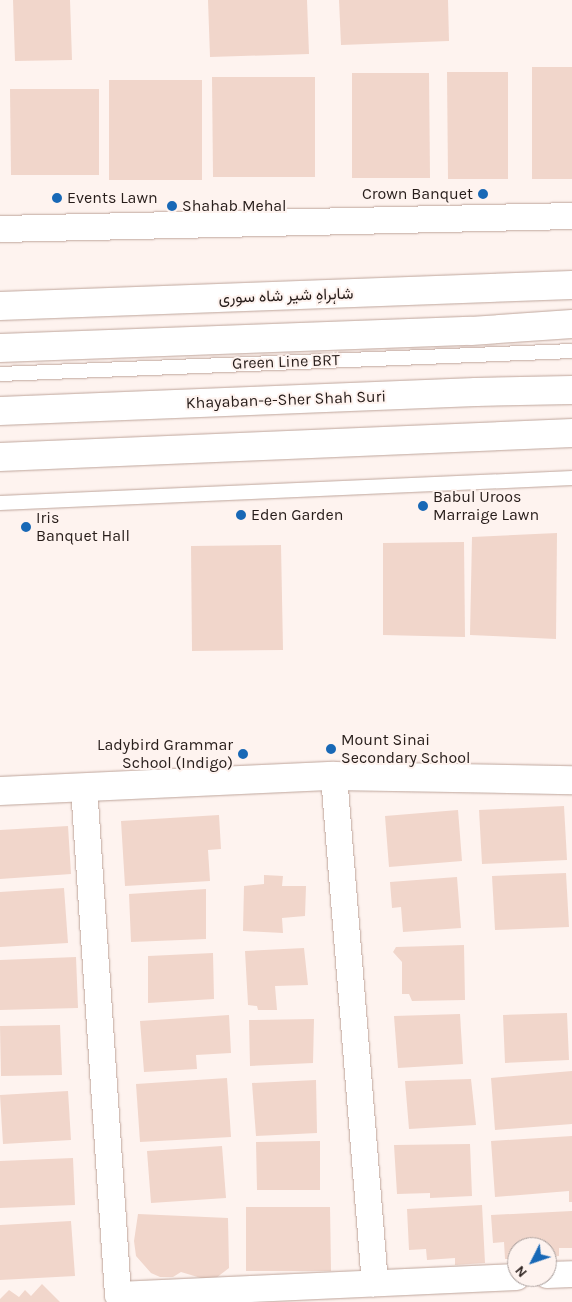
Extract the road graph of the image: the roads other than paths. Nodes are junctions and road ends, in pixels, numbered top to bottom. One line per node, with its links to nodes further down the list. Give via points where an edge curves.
1 (572, 216): 2 (street)
2 (0, 229)
3 (572, 285): 4 (main road, شاہراہِ شیر شاہ سوری)
4 (0, 306)
5 (572, 324): 6 (main road, via 471,331)
6 (0, 348)
7 (572, 351): 8 (lane, Green Line BRT)
8 (0, 374)
9 (572, 390): 10 (main road, Khayaban-e-Sher Shah Suri)
10 (0, 411)
11 (572, 433): 12 (main road)
12 (0, 457)
13 (572, 478): 14 (lane)
14 (0, 503)
15 (334, 776): 16 (main road); 17 (main road); 22 (street)
16 (572, 780)
17 (84, 787): 18 (main road); 22 (street, via 118,1295)
18 (0, 791)
19 (572, 1274): 20 (street)
20 (557, 1275)
21 (507, 1277): 22 (street)
22 (375, 1283)

